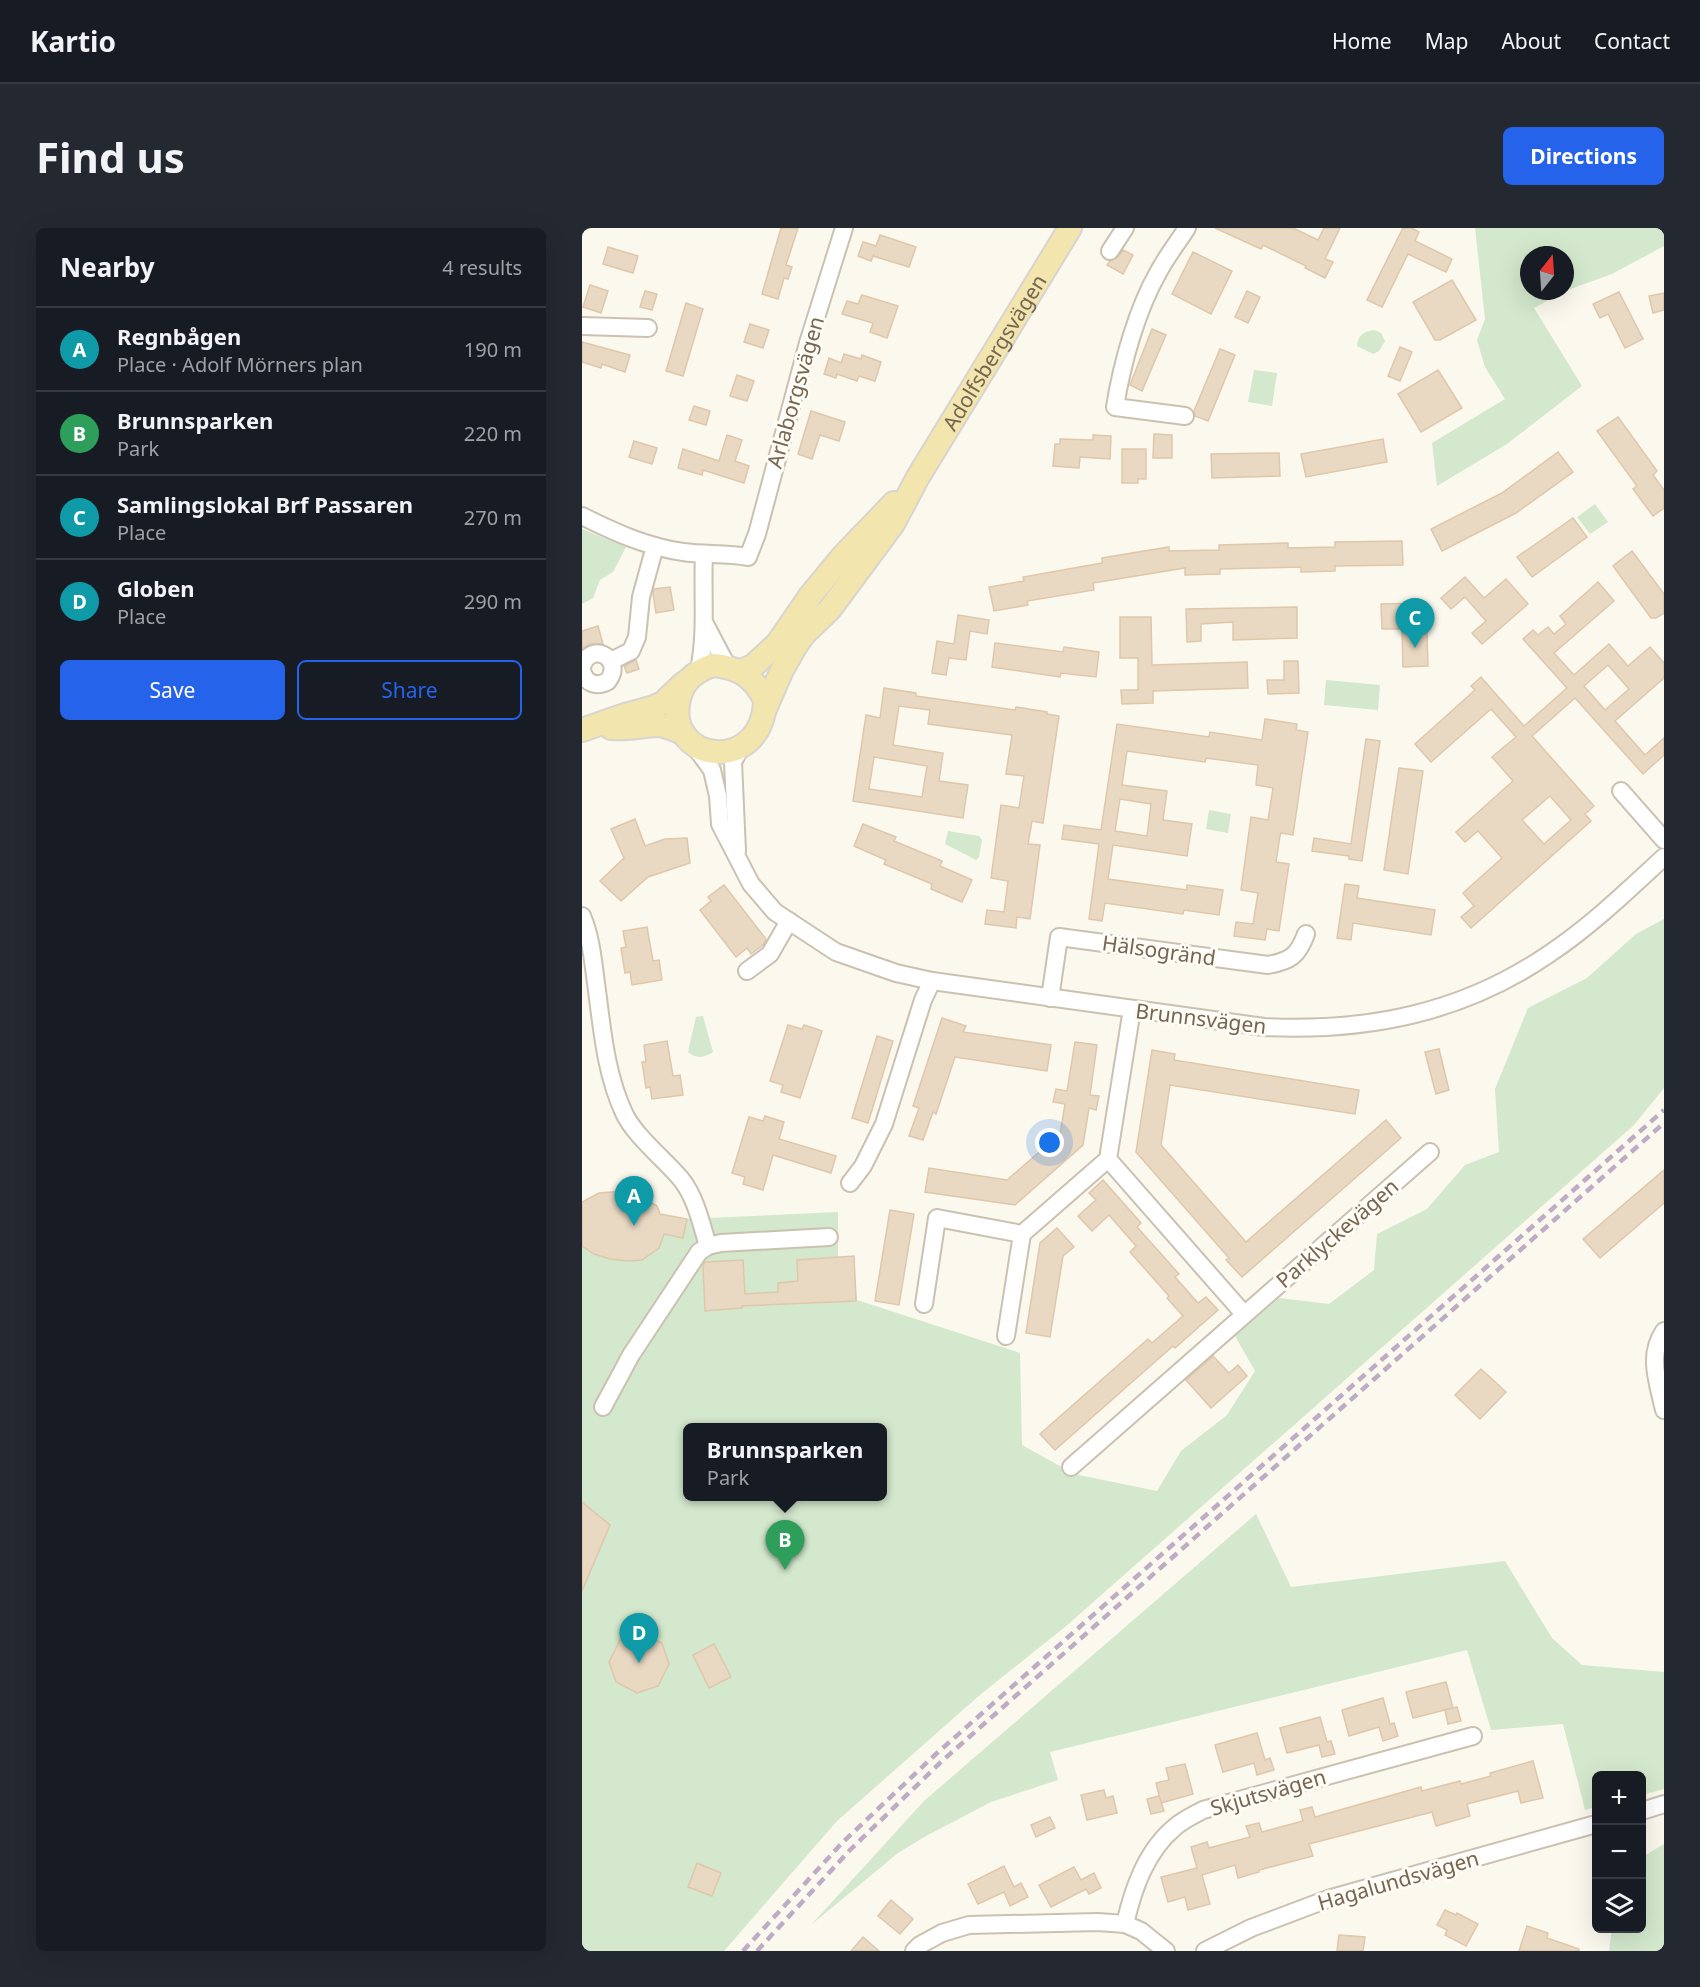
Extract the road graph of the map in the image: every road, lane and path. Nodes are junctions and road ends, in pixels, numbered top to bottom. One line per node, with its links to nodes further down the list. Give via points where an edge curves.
1 (844, 228): 12 (street, Arlaborgsvägen, via 748,557)
2 (1070, 228): 9 (main road, Adolfsbergsvägen)
3 (1125, 228): 5 (street)
4 (1187, 228): 8 (street, via 1149,291 1120,372 1115,407)
5 (1110, 251)
6 (582, 326): 7 (street)
7 (648, 328)
8 (1185, 416)
9 (918, 477): 15 (main road, Adolfsbergsvägen, via 843,556 777,644 753,666); 18 (main road, Adolfsbergsvägen, via 883,539 830,609 795,647)
10 (582, 516): 11 (street)
11 (655, 546): 12 (street); 14 (street, via 641,597 637,637 631,651)
12 (704, 554): 13 (street)
13 (705, 623): 15 (street); 17 (street, via 703,650)
14 (611, 661): 16 (street, via 603,654 594,654 585,659); 16 (street, via 612,676 604,684 588,682)
15 (734, 668): 17 (main road, via 713,664); 18 (main road, via 752,680 765,700)
16 (582, 669)
17 (694, 674): 19 (main road, via 663,703); 20 (main road, via 681,691 677,707 677,720)
18 (765, 709): 21 (main road, via 756,732)
19 (590, 728): 20 (main road, via 660,725)
20 (687, 737): 21 (main road, via 700,748 722,753); 24 (street, Brunnsvägen, via 712,770 720,824)
21 (741, 747): 24 (street, Brunnsvägen, via 734,762)
22 (1621, 791): 23 (street)
23 (1664, 840)
24 (737, 855): 27 (street, Brunnsvägen, via 751,884 775,912)
25 (1664, 857): 32 (street, Brunnsvägen, via 1551,953 1510,978 1453,1004 1408,1017 1303,1029)
26 (582, 916): 38 (street, via 593,959 609,1073 624,1114 691,1194)
27 (789, 921): 29 (street, via 770,954); 30 (street, Brunnsvägen, via 836,952)
28 (1306, 934): 31 (street, Hälsogränd, via 1294,956 1268,965 1059,937)
29 (747, 971)
30 (932, 981): 31 (street, Brunnsvägen); 35 (street, via 884,1124)
31 (1050, 998): 32 (street, Brunnsvägen)
32 (1132, 1009): 34 (street)
33 (1430, 1152): 40 (street, Parklyckevägen)
34 (1108, 1159): 36 (street); 40 (street)
35 (850, 1183)
36 (1022, 1234): 39 (street, via 937,1218); 42 (street)
37 (829, 1237): 38 (street)
38 (708, 1246): 43 (street, via 699,1251 631,1355)
39 (924, 1304)
40 (1244, 1314): 45 (street, Parklyckevägen)
41 (1664, 1331): 44 (street, via 1654,1355)
42 (1006, 1336)
43 (603, 1407)
44 (1664, 1410)
45 (1071, 1467)
46 (1473, 1736): 50 (street, Skjutsvägen, via 1203,1810 1176,1826 1161,1841 1142,1870)
47 (1664, 1804): 48 (street)
48 (1646, 1809)
49 (1592, 1825): 53 (street, Hagalundsvägen, via 1328,1899 1251,1928)
50 (1125, 1924): 51 (street, via 969,1925 942,1933); 52 (street)
51 (914, 1951)
52 (1166, 1951)
53 (1205, 1951)

